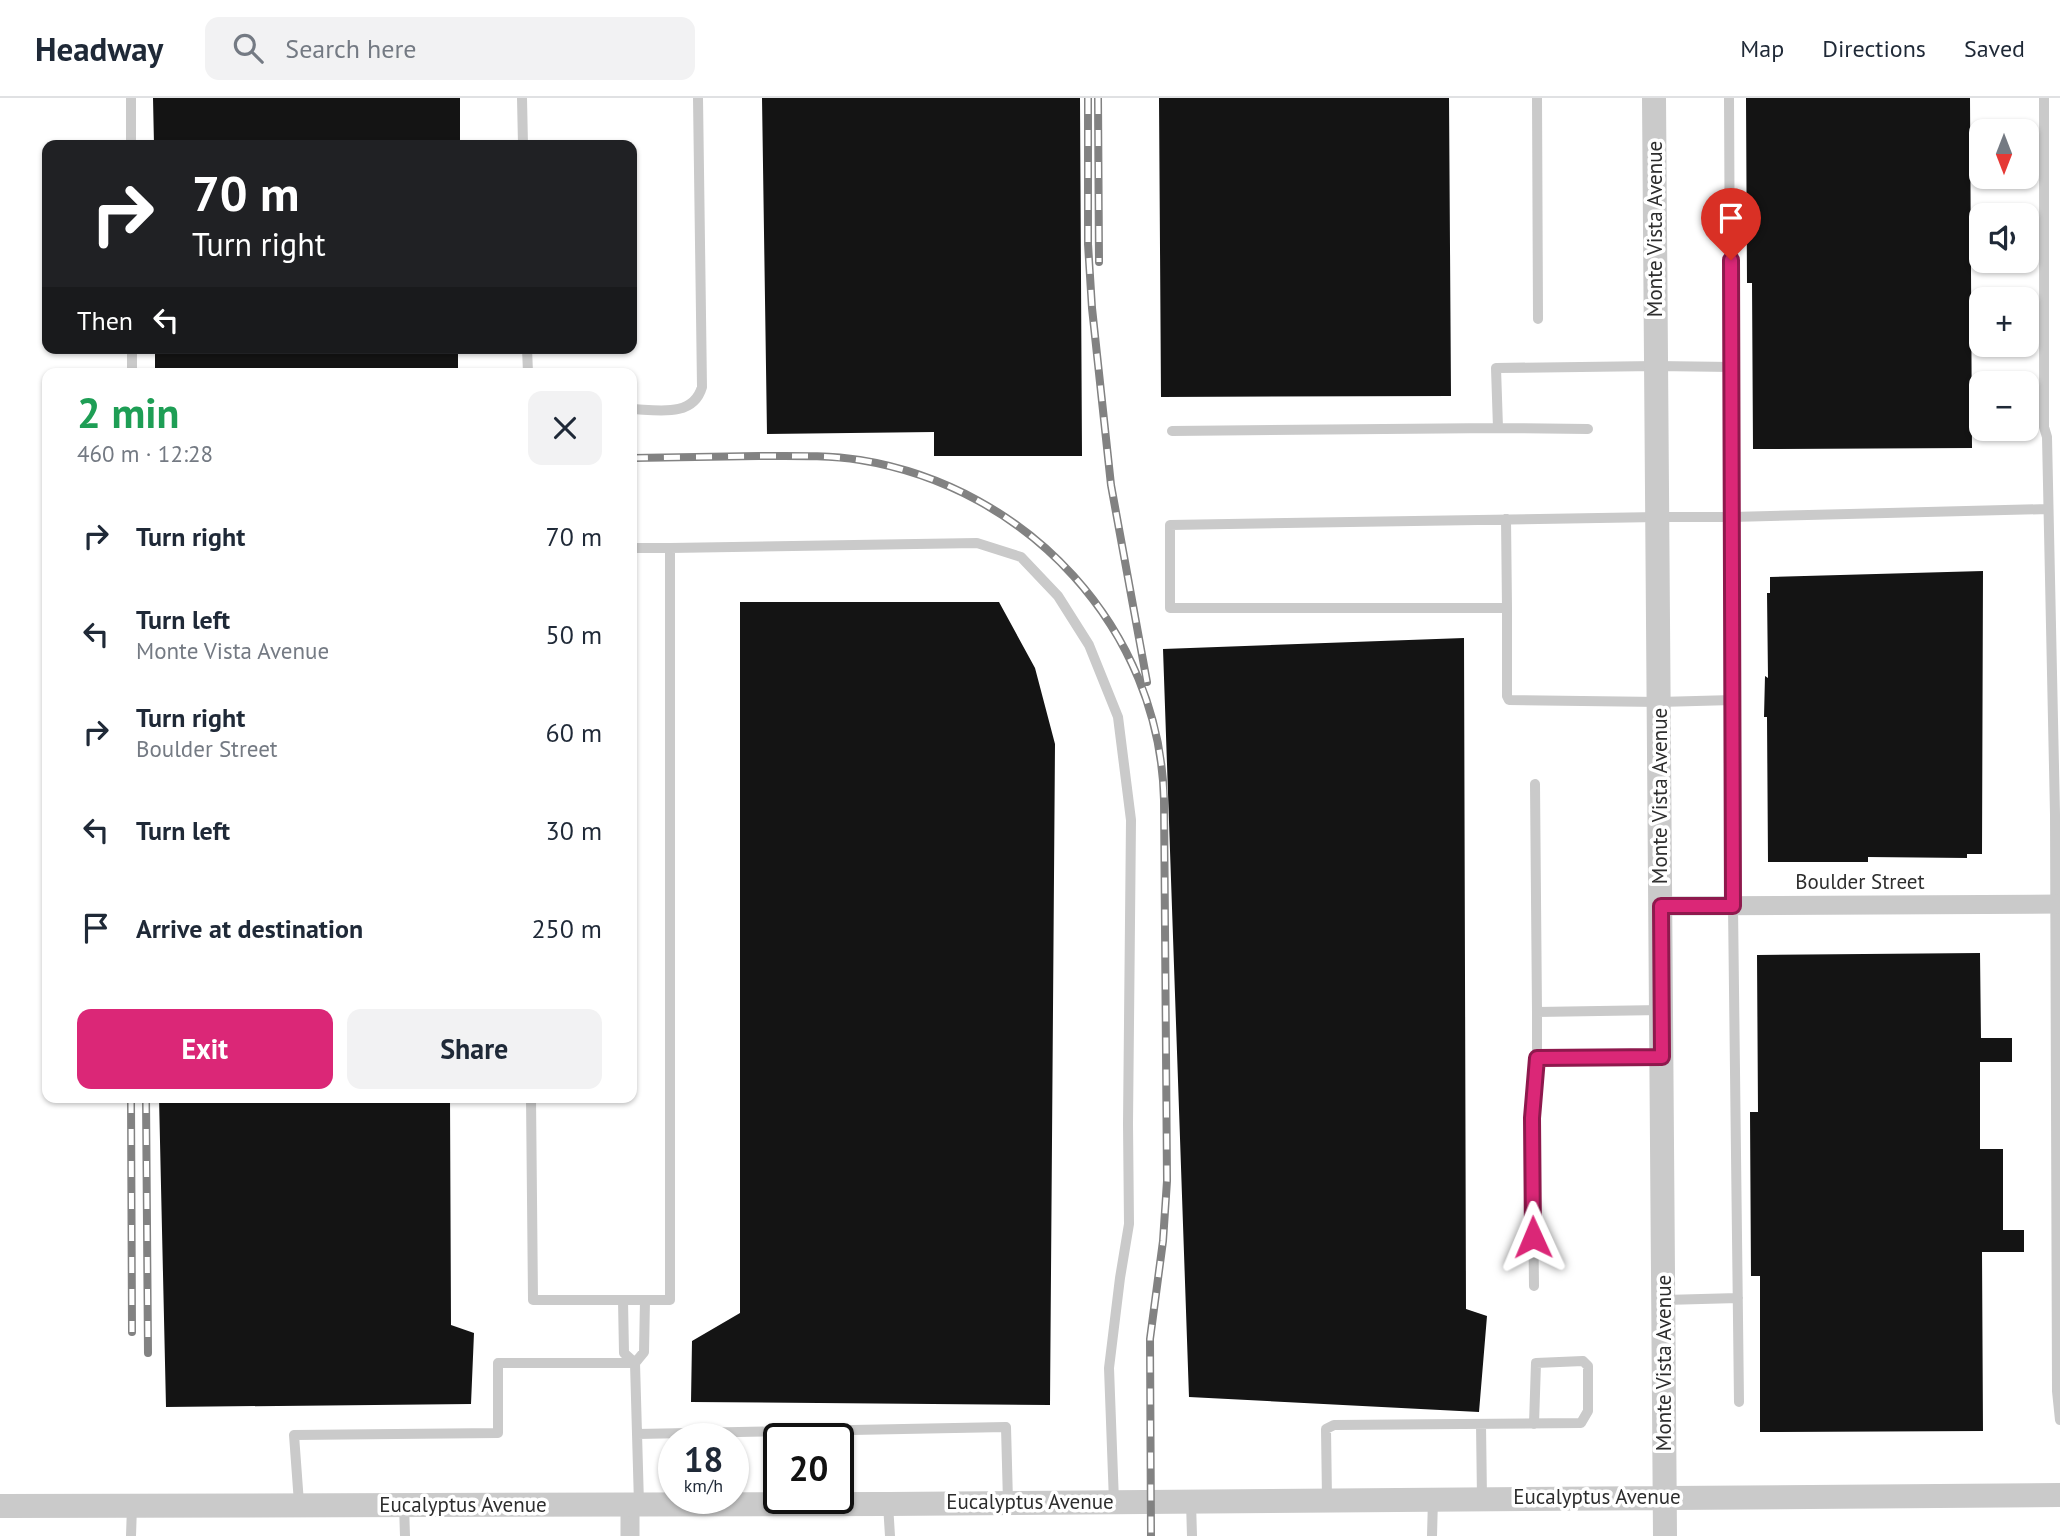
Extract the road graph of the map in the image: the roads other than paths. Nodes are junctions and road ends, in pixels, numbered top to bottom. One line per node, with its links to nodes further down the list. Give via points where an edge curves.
1 (131, 98): 8 (lane)
2 (522, 98): 9 (lane)
3 (698, 98): 13 (lane, via 702,387 687,407)
4 (1537, 98): 10 (lane)
5 (1654, 98): 11 (street, Monte Vista Avenue)
6 (1729, 98): 12 (lane)
7 (2043, 98): 17 (lane)
8 (131, 140)
9 (523, 140)
10 (1538, 319)
11 (1656, 366): 12 (lane); 14 (lane, via 1496,368); 18 (street, Monte Vista Avenue)
12 (1731, 367): 19 (lane)
13 (637, 409)
14 (1497, 428): 15 (lane); 16 (lane)
15 (1588, 429)
16 (1172, 431)
17 (2048, 509): 19 (lane); 27 (lane)
18 (1658, 517): 19 (lane); 20 (lane); 25 (street, Monte Vista Avenue)
19 (1732, 517): 24 (lane)
20 (1506, 519): 23 (lane); 23 (lane, via 1170,525 1170,608)
21 (637, 548): 22 (lane)
22 (670, 548): 38 (lane, via 670,1300); 52 (lane, via 977,543 1021,557 1058,596 1089,645 1118,716 1131,820 1129,1224 1109,1368)
23 (1507, 608): 25 (lane, via 1509,700)
24 (1733, 700): 25 (lane); 29 (lane)
25 (1659, 702): 28 (street, Monte Vista Avenue)
26 (1535, 784): 31 (lane)
27 (2057, 904): 29 (street, Boulder Street); 42 (lane)
28 (1661, 906): 29 (street, Boulder Street); 30 (street, Monte Vista Avenue)
29 (1733, 906): 36 (lane)
30 (1662, 1010): 31 (lane); 32 (street, Monte Vista Avenue)
31 (1537, 1012): 33 (lane)
32 (1662, 1057): 33 (lane); 39 (street, Monte Vista Avenue)
33 (1537, 1058): 35 (lane, via 1532,1118)
34 (531, 1103): 37 (lane, via 533,1300)
35 (1534, 1286)
36 (1738, 1298): 39 (lane); 41 (lane)
37 (623, 1300): 38 (lane); 40 (lane, via 624,1353)
38 (645, 1300): 40 (lane, via 644,1352)
39 (1664, 1300): 47 (street, Monte Vista Avenue)
40 (635, 1363): 45 (lane); 56 (lane, via 498,1363 498,1433 294,1435)
41 (1739, 1402)
42 (2060, 1420)
43 (1481, 1424): 44 (lane); 49 (lane); 50 (lane, via 1334,1425 1326,1429)
44 (1534, 1424): 44 (lane, via 1581,1423 1588,1412 1588,1366 1583,1362 1536,1363)
45 (637, 1434): 53 (lane, via 1006,1427); 54 (lane)
46 (2060, 1495): 47 (street, Eucalyptus Avenue)
47 (1665, 1497): 49 (street, Eucalyptus Avenue); 66 (street, Monte Vista Avenue)
48 (1433, 1499): 49 (street, Eucalyptus Avenue); 50 (street, Eucalyptus Avenue); 65 (lane)
49 (1482, 1499)
50 (1327, 1500): 51 (street, Eucalyptus Avenue)
51 (1191, 1501): 52 (street, Eucalyptus Avenue); 64 (lane)
52 (1114, 1502): 53 (street, Eucalyptus Avenue)
53 (1008, 1503): 55 (street, Eucalyptus Avenue)
54 (635, 1504): 55 (street, Eucalyptus Avenue); 57 (street, Eucalyptus Avenue); 62 (street)
55 (888, 1504): 63 (lane)
56 (299, 1505): 57 (street, Eucalyptus Avenue); 59 (street, Eucalyptus Avenue)
57 (404, 1505): 61 (lane)
58 (0, 1506): 59 (street, Eucalyptus Avenue)
59 (132, 1506): 60 (lane)
60 (131, 1536)
61 (405, 1536)
62 (630, 1536)
63 (890, 1536)
64 (1192, 1536)
65 (1432, 1536)
66 (1665, 1536)

